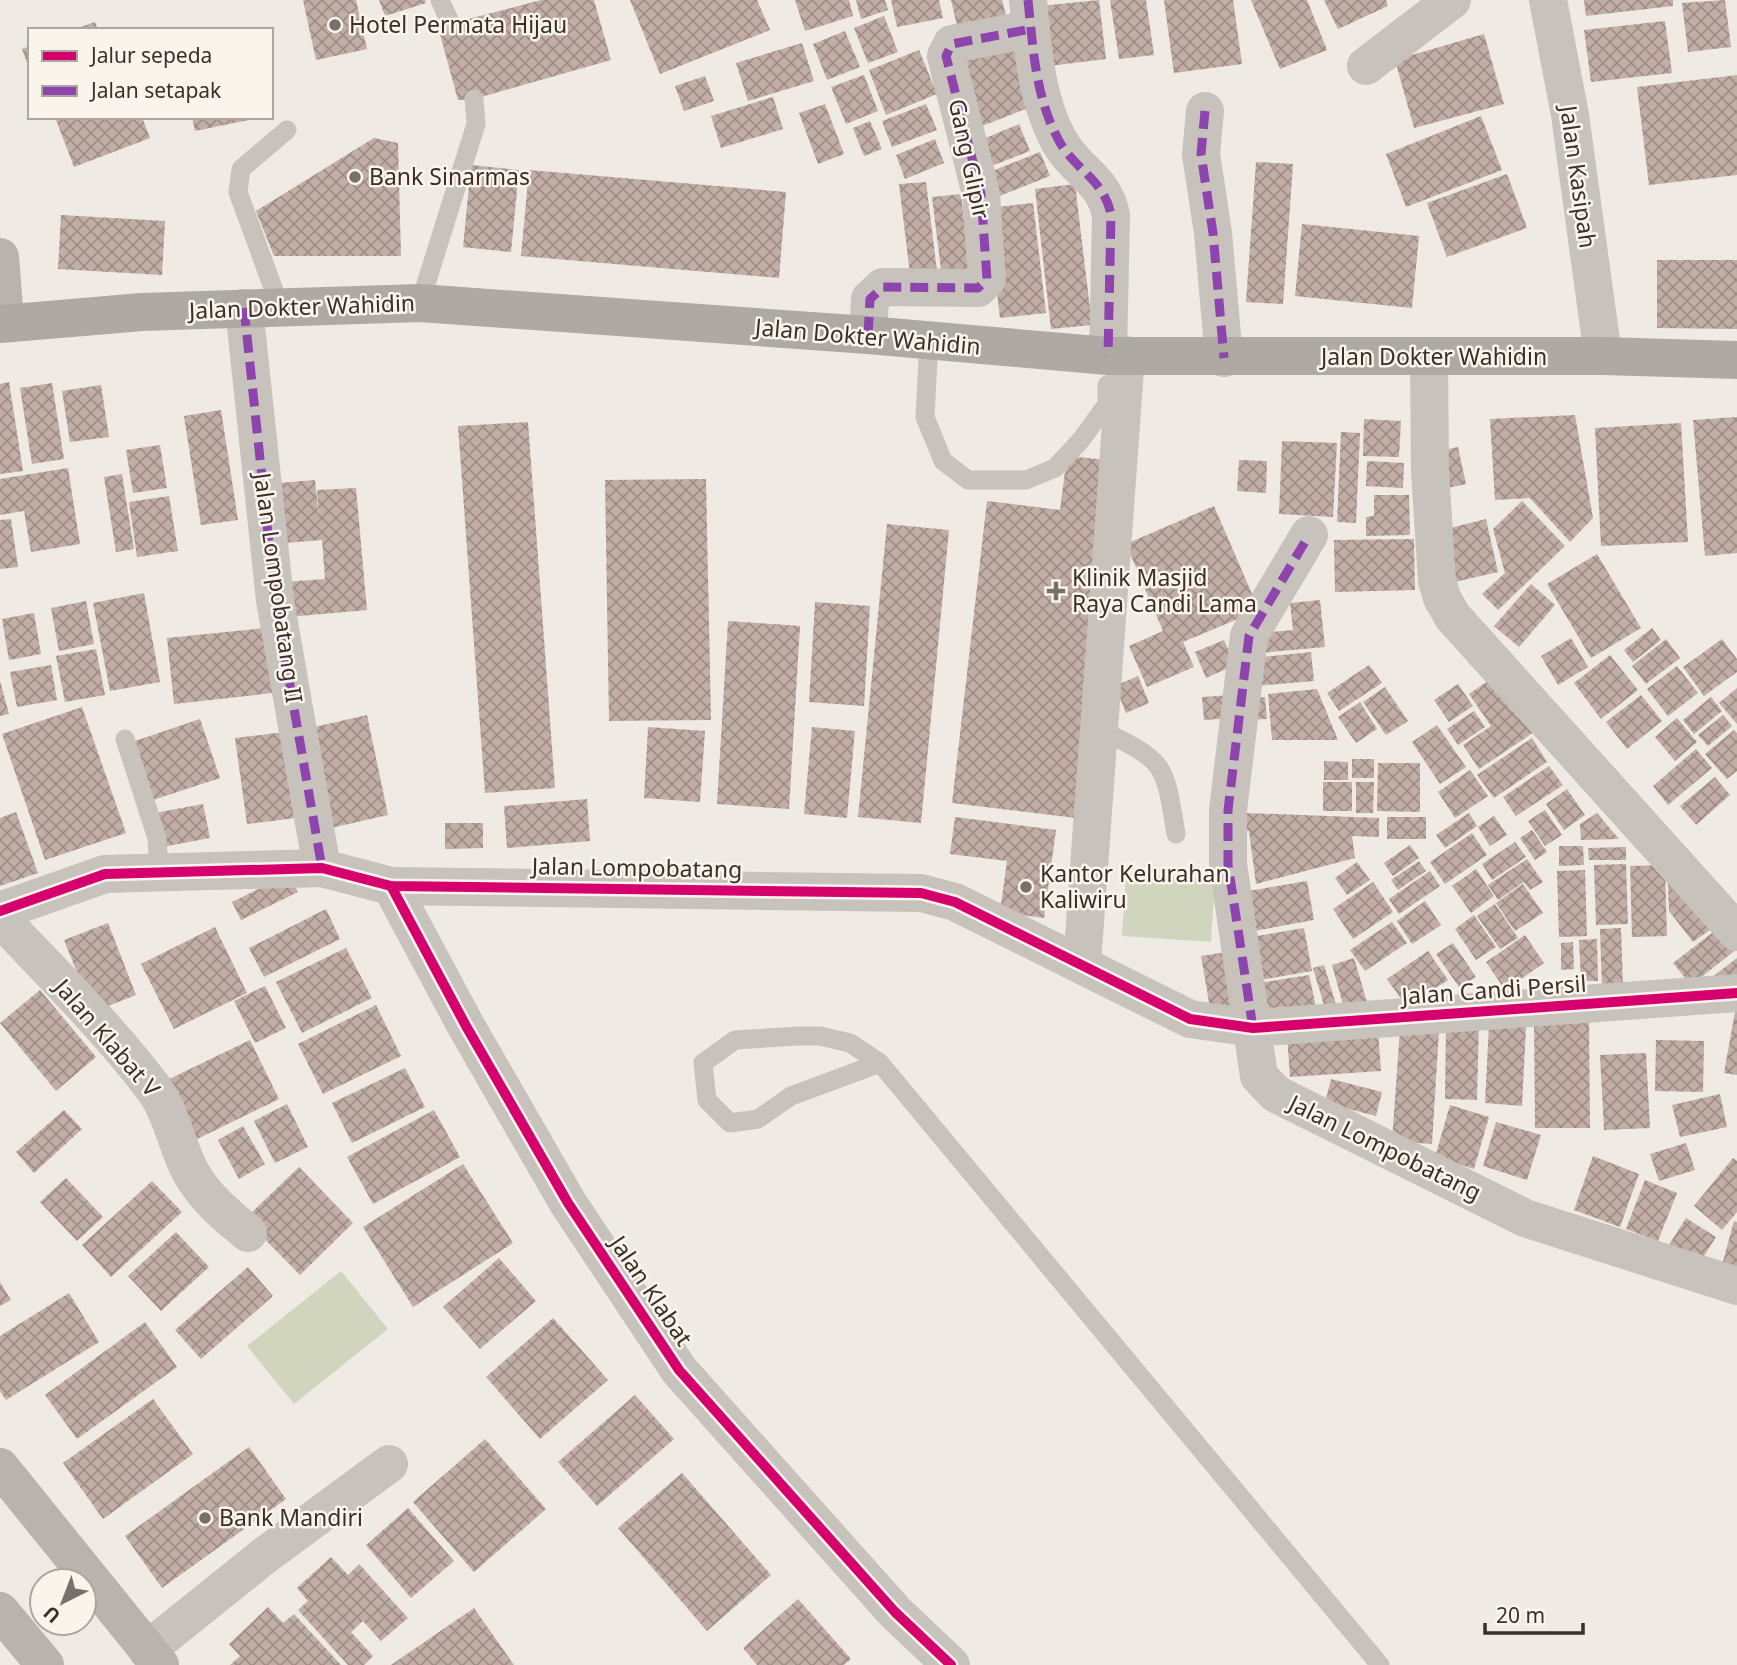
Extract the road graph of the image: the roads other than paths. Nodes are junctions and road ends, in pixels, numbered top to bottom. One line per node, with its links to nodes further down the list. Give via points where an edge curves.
1 (440, 0): 5 (lane)
2 (1452, 0): 6 (street)
3 (1548, 0): 17 (street, Jalan Kasipah, via 1570,115)
4 (1030, 15): 14 (street, Gang Glipir, via 947,49 981,194 987,279 978,288 883,287 870,299); 16 (street, via 1037,88 1063,148 1108,198)
5 (450, 22)
6 (1366, 66)
7 (474, 99): 11 (lane, via 476,124)
8 (1205, 111): 18 (street, via 1201,154)
9 (287, 130): 12 (lane, via 242,169 238,192)
10 (0, 257): 13 (main road, via 4,308)
11 (420, 303): 12 (highway, Jalan Dokter Wahidin); 14 (highway, Jalan Dokter Wahidin)
12 (262, 307): 13 (highway, Jalan Dokter Wahidin); 25 (street, Jalan Lompobatang II, via 275,600)
13 (0, 324)
14 (868, 335): 15 (highway, Jalan Dokter Wahidin)
15 (929, 341): 16 (highway, Jalan Dokter Wahidin); 16 (lane, via 925,417 943,461 968,480 1026,480 1055,468 1107,404)
16 (1117, 356): 18 (highway, Jalan Dokter Wahidin); 22 (street)
17 (1603, 356): 19 (highway, Jalan Dokter Wahidin); 20 (highway, Jalan Dokter Wahidin)
18 (1224, 358): 19 (highway, Jalan Dokter Wahidin)
19 (1429, 358): 30 (street, via 1430,471 1442,598 1453,617)
20 (1737, 360)
21 (1308, 535): 33 (street, via 1249,636 1227,810 1228,863)
22 (1099, 729): 24 (lane, via 1148,753 1167,776); 31 (street)
23 (125, 739): 26 (lane, via 157,838)
24 (1176, 834)
25 (322, 868): 26 (street, Jalan Lompobatang); 27 (street, Jalan Lompobatang)
26 (159, 871): 28 (street, Jalan Lompobatang, via 105,874)
27 (391, 886): 31 (street, Jalan Lompobatang, via 921,893 955,902); 42 (street, Jalan Klabat, via 568,1203 679,1370 895,1612)
28 (0, 911)
29 (0, 918): 35 (street, Jalan Klabat V, via 138,1068 170,1115 189,1170 204,1192)
30 (1737, 932)
31 (1082, 964): 33 (street, Jalan Lompobatang, via 1190,1019)
32 (1737, 993): 33 (street, Jalan Candi Persil)
33 (1253, 1028): 36 (street, Jalan Lompobatang, via 1259,1076 1276,1094 1525,1218)
34 (880, 1063): 34 (lane, via 791,1096 758,1119 730,1123 707,1100 703,1063 735,1040 820,1036 850,1043); 43 (lane)
35 (248, 1233)
36 (1737, 1286)
37 (389, 1464): 40 (street, via 264,1556)
38 (0, 1467): 40 (main road)
39 (0, 1611): 41 (main road)
40 (154, 1657)
41 (45, 1665)
42 (951, 1665)
43 (1380, 1665)

